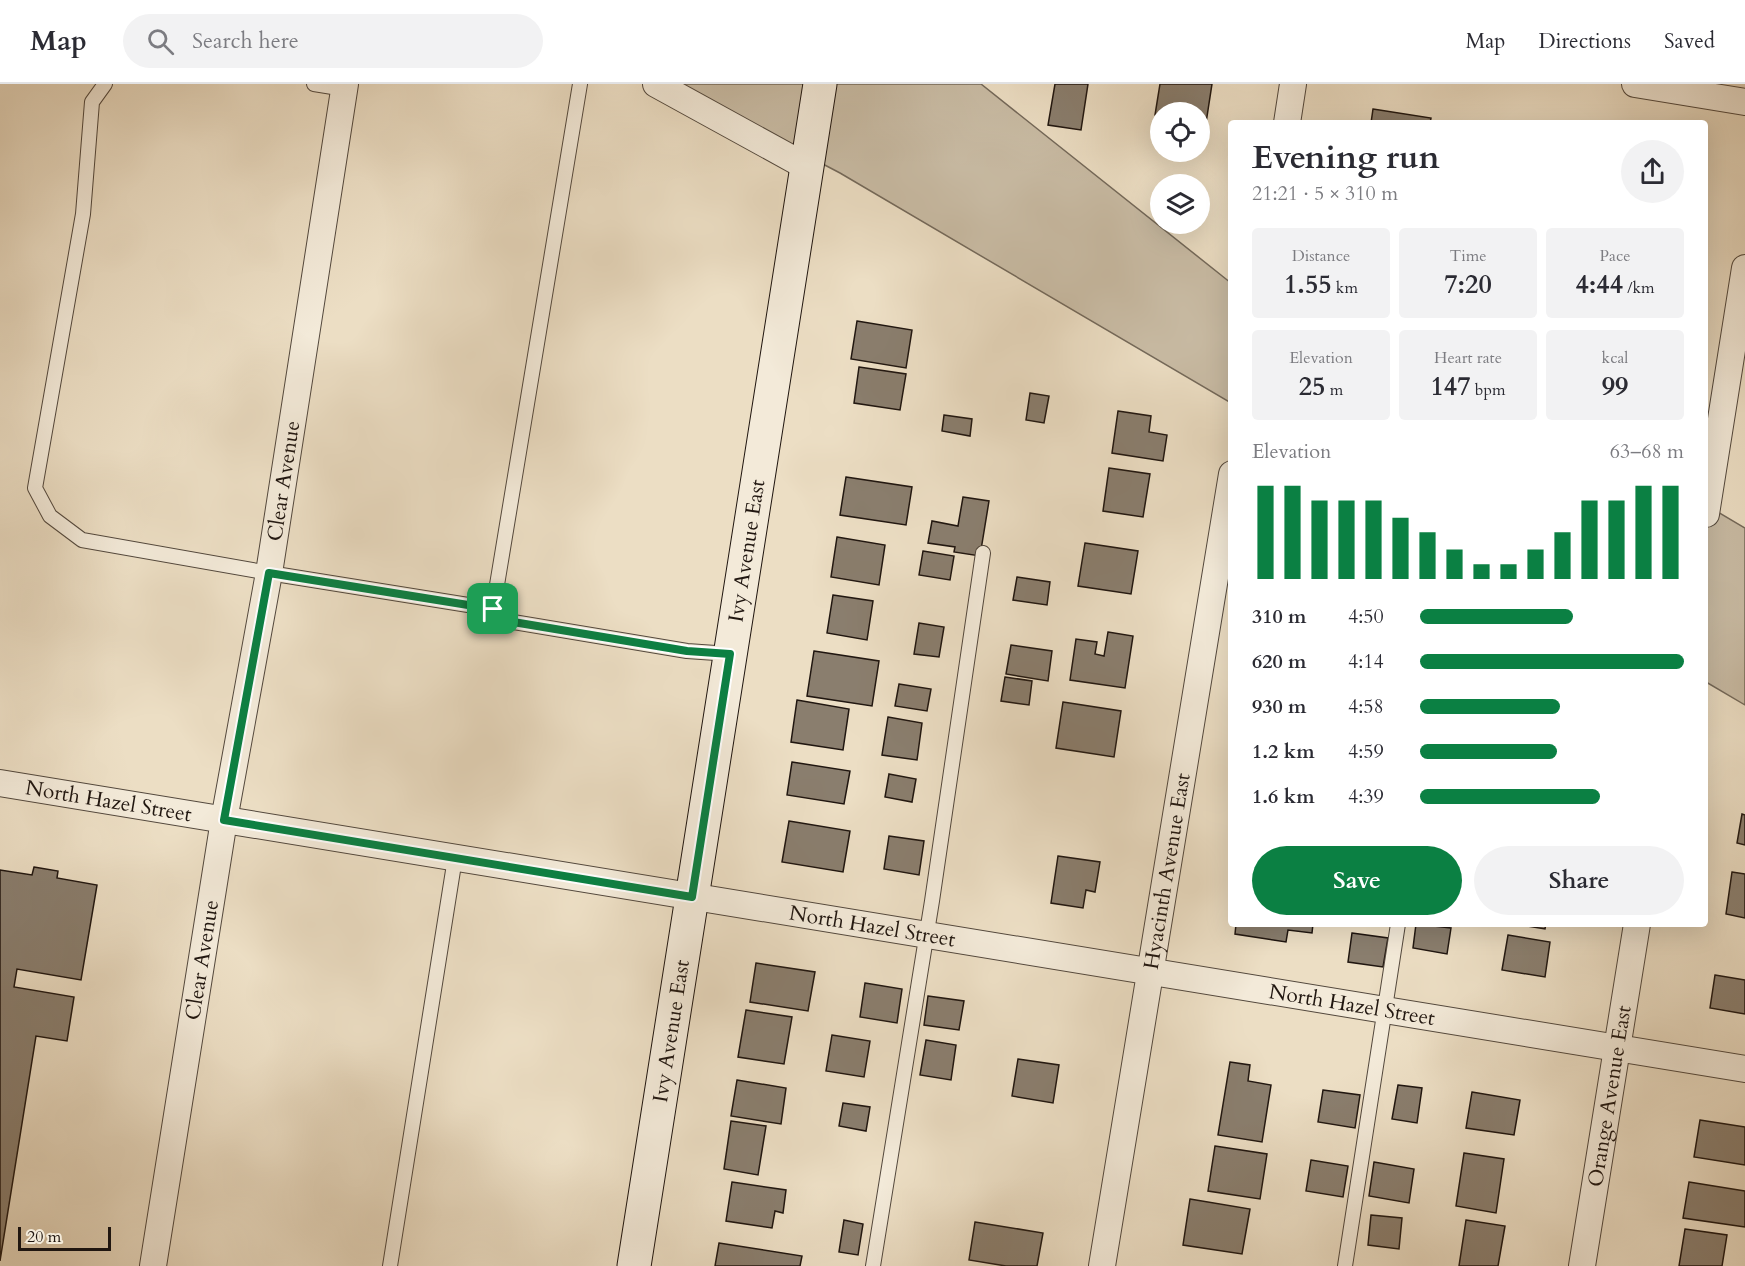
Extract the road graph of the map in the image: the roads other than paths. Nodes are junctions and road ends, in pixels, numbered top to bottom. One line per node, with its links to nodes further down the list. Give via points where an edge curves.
1 (105, 84): 16 (lane, via 93,102 82,214 35,488 50,516 82,540)
2 (314, 84): 8 (lane)
3 (580, 84): 17 (lane)
4 (656, 84): 11 (street)
5 (820, 84): 11 (street, Ivy Avenue East)
6 (1293, 84): 10 (street)
7 (1635, 84): 9 (street)
8 (345, 86): 16 (street, Clear Avenue)
9 (1745, 102)
10 (1287, 120)
11 (807, 166): 18 (street, Ivy Avenue East)
12 (1745, 268): 14 (street)
13 (1228, 499): 26 (street, Hyacinth Avenue East)
14 (1708, 501)
15 (982, 553): 25 (lane)
16 (269, 573): 17 (lane); 20 (street, Clear Avenue)
17 (493, 609): 18 (lane, via 507,621 687,651)
18 (730, 654): 22 (street, Ivy Avenue East)
19 (0, 783): 20 (street, North Hazel Street)
20 (224, 820): 21 (street, North Hazel Street); 30 (street, Clear Avenue)
21 (455, 858): 22 (street, North Hazel Street); 31 (lane)
22 (692, 897): 25 (street, North Hazel Street); 32 (street, Ivy Avenue East)
23 (1398, 927): 27 (lane)
24 (1636, 927): 28 (street, Orange Avenue East)
25 (926, 935): 26 (street, North Hazel Street); 33 (lane)
26 (1151, 972): 27 (street, North Hazel Street); 34 (street, Hyacinth Avenue East)
27 (1384, 1010): 28 (street, North Hazel Street); 35 (lane)
28 (1616, 1049): 29 (street, North Hazel Street); 36 (street, Orange Avenue East)
29 (1745, 1070)
30 (153, 1266)
31 (390, 1266)
32 (634, 1266)
33 (873, 1266)
34 (1102, 1266)
35 (1345, 1266)
36 (1582, 1266)

